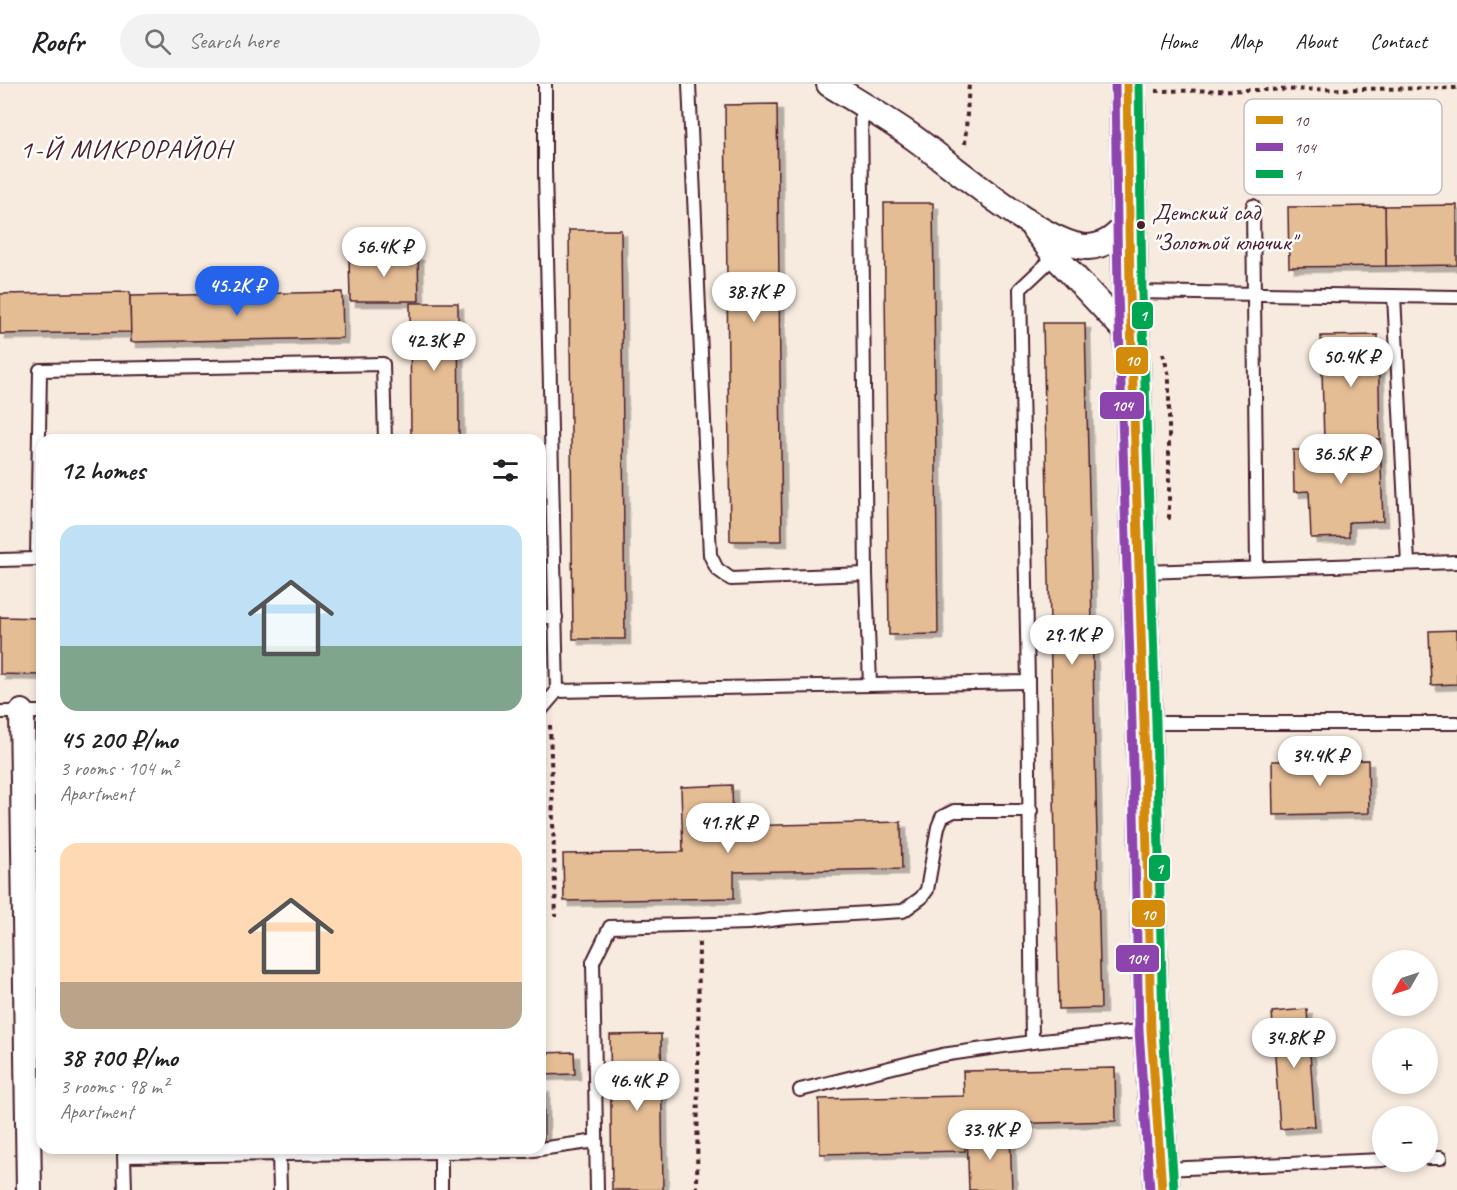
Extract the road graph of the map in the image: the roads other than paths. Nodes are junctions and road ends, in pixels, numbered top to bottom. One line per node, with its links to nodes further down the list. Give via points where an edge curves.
1 (545, 84): 25 (lane)
2 (689, 84): 23 (lane, via 710,555 717,569 731,579)
3 (830, 84): 5 (street)
4 (1137, 87): 7 (street)
5 (861, 104): 8 (street, via 908,133); 23 (lane)
6 (1253, 206): 11 (lane)
7 (1130, 222): 8 (street, via 1106,243 1086,247); 10 (street)
8 (1028, 223): 9 (street)
9 (1055, 256): 14 (street); 26 (lane, via 1020,289)
10 (1130, 292): 11 (lane); 14 (street)
11 (1254, 294): 12 (lane); 21 (lane)
12 (1394, 296): 13 (lane); 20 (lane)
13 (1457, 297)
14 (1147, 340): 22 (street)
15 (40, 434): 16 (lane, via 40,370 383,364)
16 (385, 434)
17 (36, 559): 18 (lane)
18 (0, 560)
19 (1457, 562): 20 (lane)
20 (1408, 564): 21 (lane)
21 (1257, 568): 22 (lane)
22 (1139, 572): 31 (street)
23 (866, 574): 27 (lane)
24 (546, 617): 25 (lane)
25 (556, 617): 28 (lane)
26 (1028, 682): 27 (lane); 33 (lane)
27 (870, 685): 28 (lane)
28 (554, 695): 29 (lane)
29 (546, 704)
30 (21, 712): 43 (street)
31 (1144, 723): 32 (lane); 34 (street)
32 (1457, 723)
33 (1031, 811): 35 (lane); 37 (lane, via 954,811 942,817 927,890 903,911 749,923 610,927 593,962)
34 (1151, 1030): 35 (lane); 42 (street)
35 (1032, 1042): 36 (lane, via 942,1054)
36 (800, 1090)
37 (596, 1141): 38 (lane); 47 (lane)
38 (546, 1148)
39 (279, 1154): 44 (lane, via 124,1156); 45 (lane)
40 (441, 1154): 46 (lane)
41 (1372, 1161): 42 (lane)
42 (1161, 1180)
43 (29, 1190)
44 (125, 1190)
45 (280, 1190)
46 (441, 1190)
47 (597, 1190)

